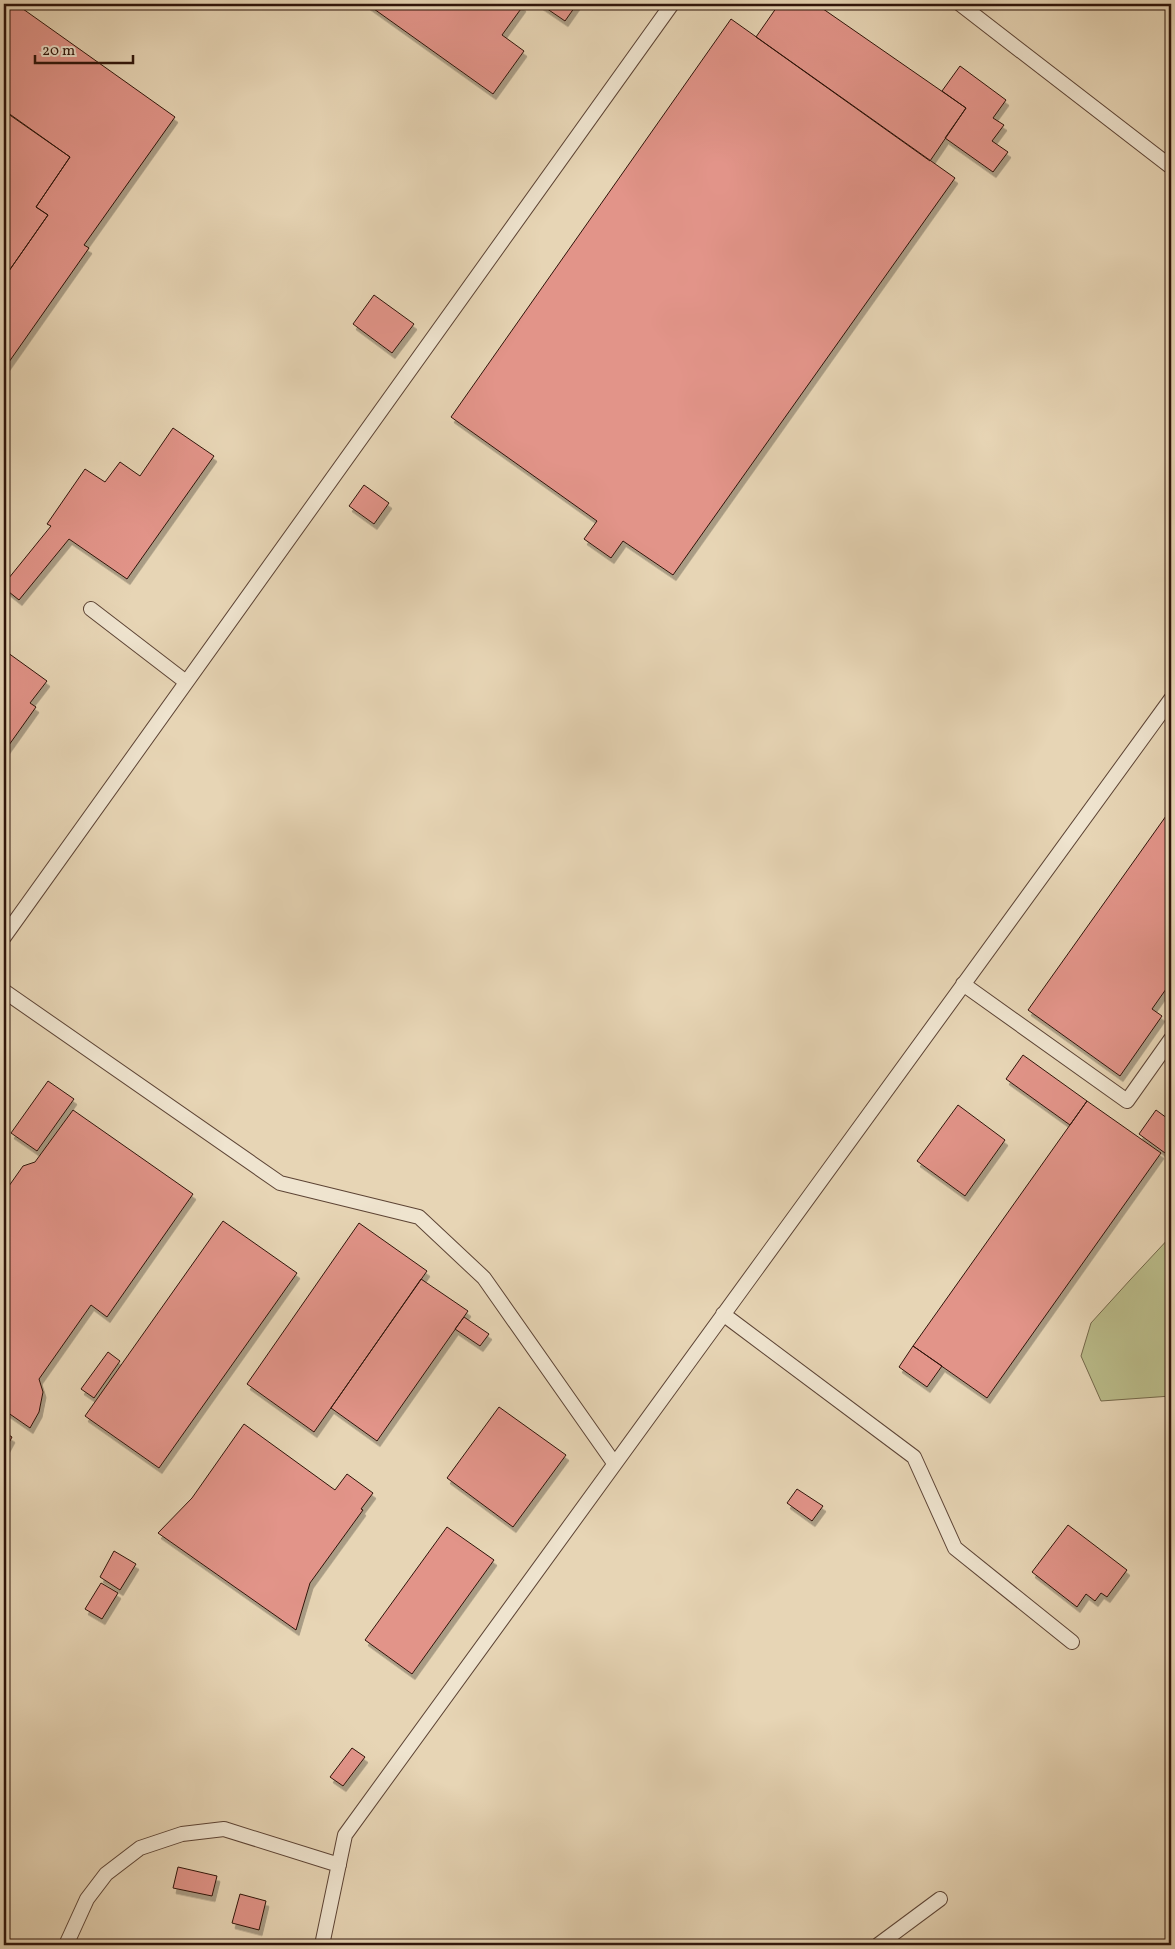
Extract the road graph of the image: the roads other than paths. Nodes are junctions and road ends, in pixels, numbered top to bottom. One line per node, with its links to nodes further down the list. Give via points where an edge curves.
1 (672, 4): 5 (lane)
2 (960, 4): 3 (lane)
3 (1171, 167)
4 (91, 609): 5 (lane)
5 (186, 682): 7 (lane)
6 (1171, 699): 8 (lane)
7 (4, 937)
8 (963, 984): 10 (lane, via 1127,1101); 11 (lane)
9 (4, 991): 12 (lane, via 280,1183 419,1217 484,1278)
10 (1171, 1040)
11 (723, 1314): 12 (lane); 13 (lane, via 914,1457 955,1548)
12 (614, 1463): 14 (lane, via 345,1835)
13 (1072, 1642)
14 (339, 1865): 16 (lane, via 224,1829 182,1834 140,1848 106,1874 87,1899); 17 (lane)
15 (940, 1899): 18 (lane)
16 (66, 1945)
17 (322, 1945)
18 (878, 1945)

